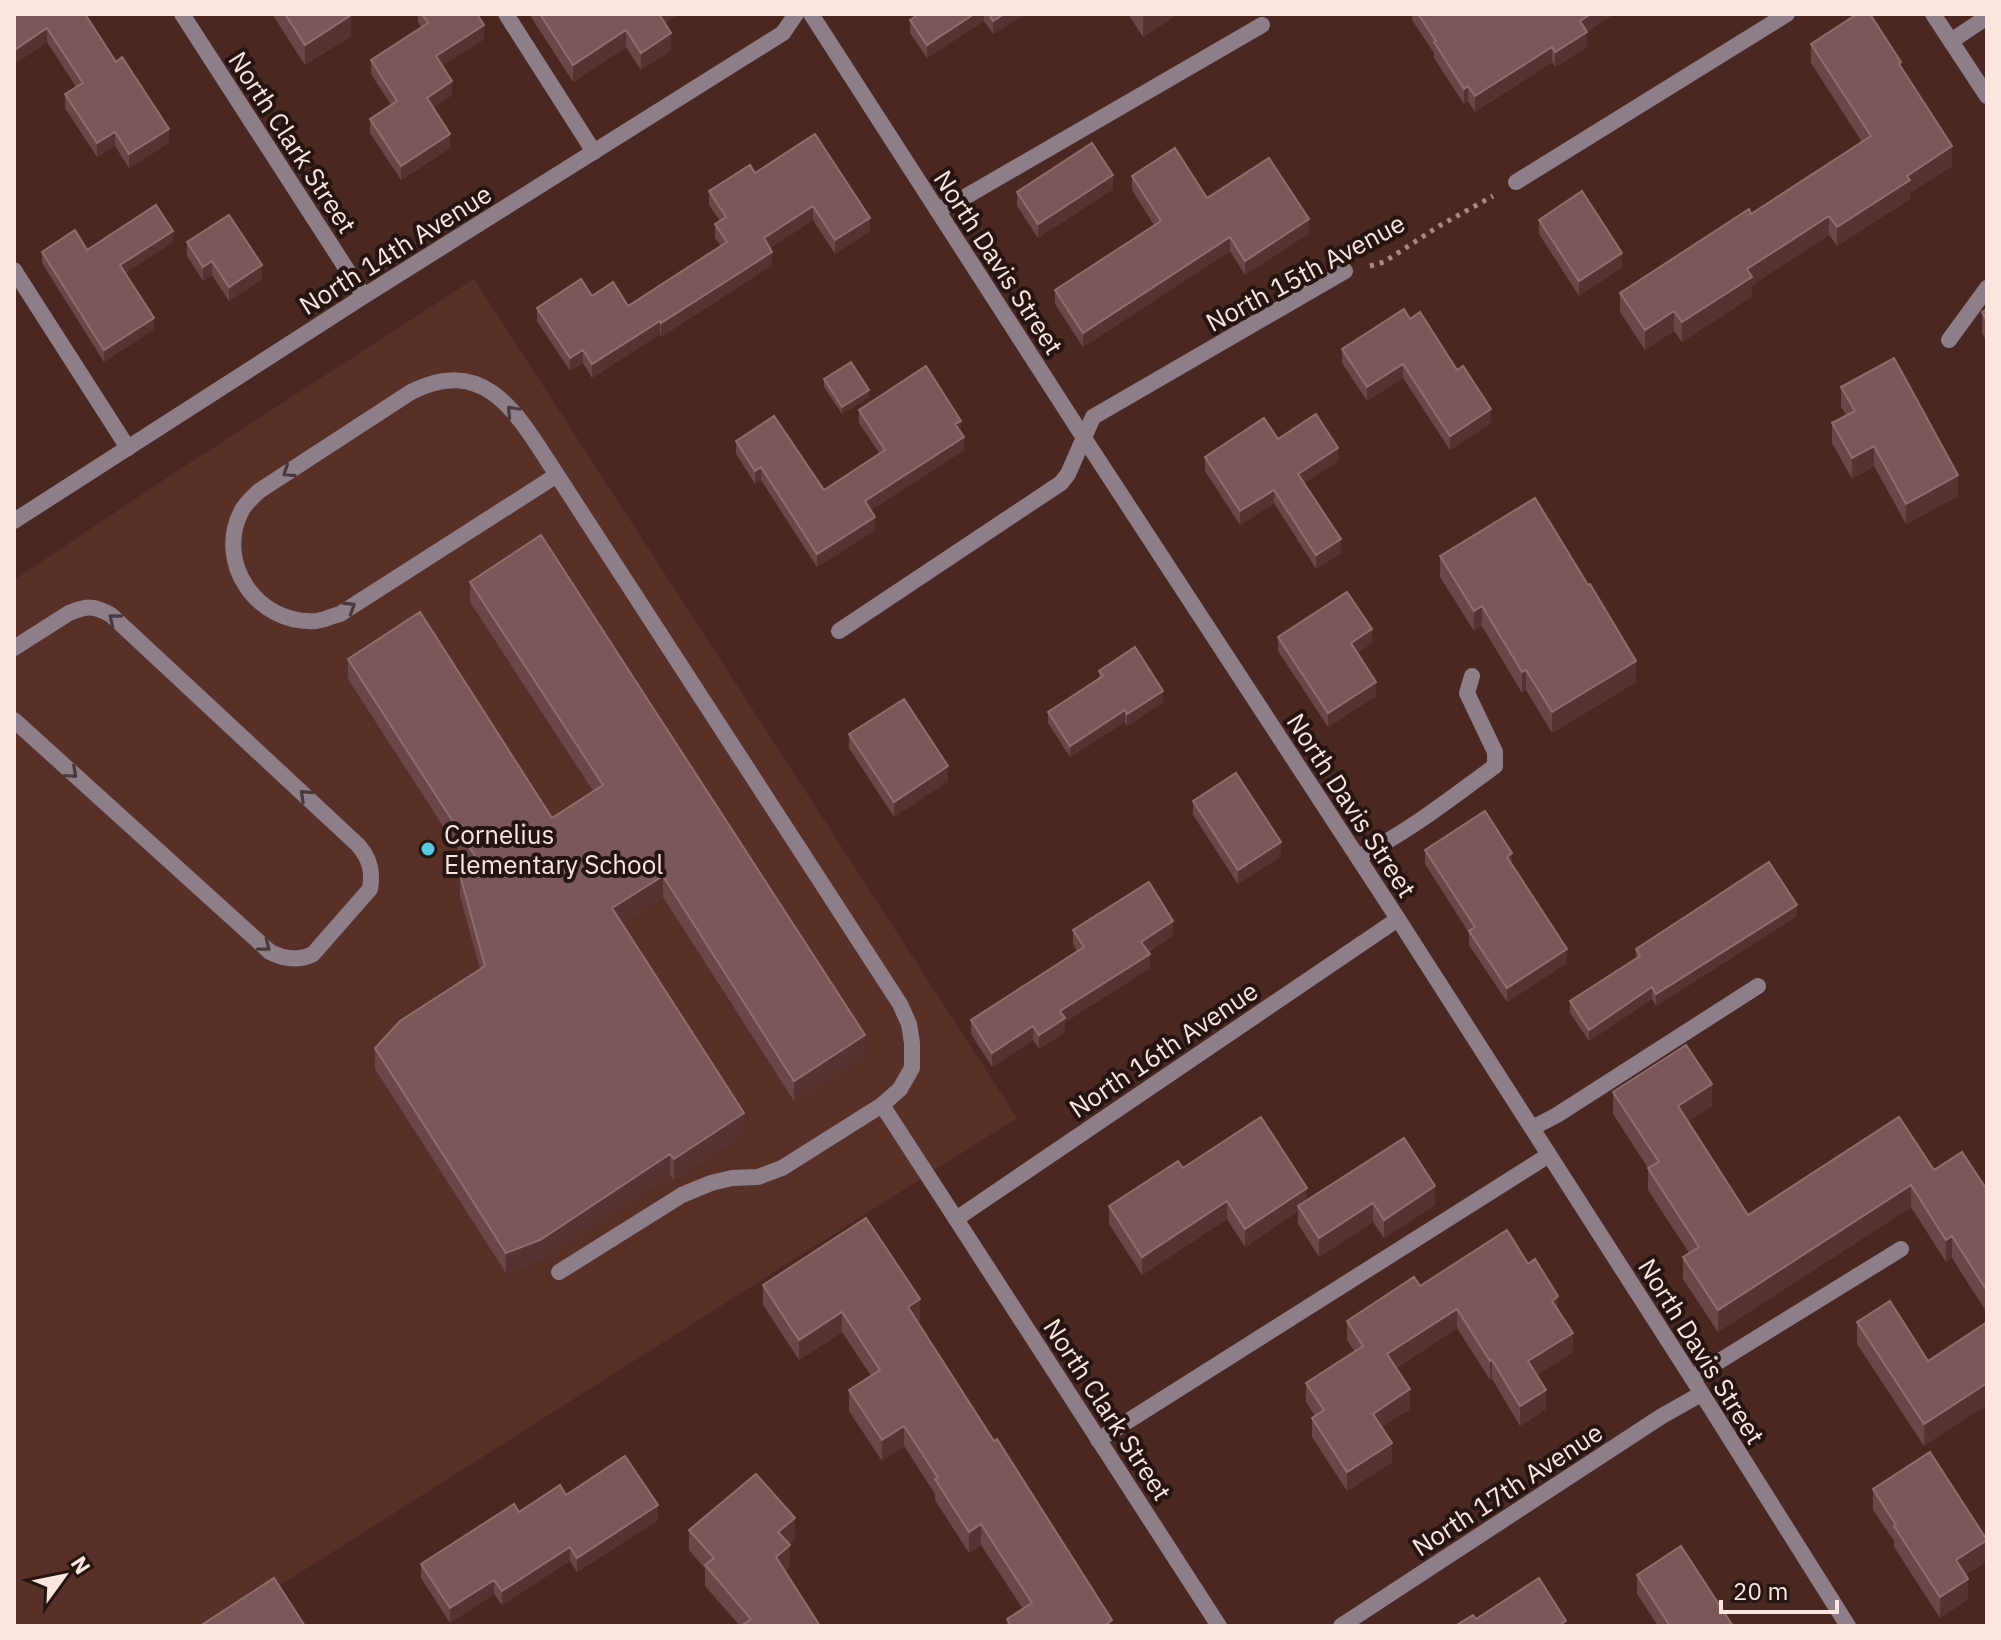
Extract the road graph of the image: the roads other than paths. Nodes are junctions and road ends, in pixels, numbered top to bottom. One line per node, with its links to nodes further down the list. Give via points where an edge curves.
1 (182, 14): 17 (street, North Clark Street)
2 (506, 14): 11 (street)
3 (796, 14): 11 (street, North 14th Avenue, via 783,33)
4 (811, 14): 13 (street, North Davis Street)
5 (1787, 14): 12 (street)
6 (1933, 14): 9 (street)
7 (1987, 17): 9 (street)
8 (1262, 25): 13 (street)
9 (1951, 41): 10 (street)
10 (1987, 96)
11 (594, 152): 17 (street, North 14th Avenue)
12 (1516, 182)
13 (937, 210): 19 (street, North Davis Street)
14 (14, 270): 20 (street)
15 (1345, 271): 19 (street, North 15th Avenue, via 1093,417)
16 (1987, 288): 18 (street)
17 (364, 296): 20 (street, North 14th Avenue)
18 (1949, 340)
19 (1084, 438): 23 (street, North 15th Avenue, via 1061,483); 27 (street, North Davis Street)
20 (128, 448): 22 (street, North 14th Avenue)
21 (557, 475): 21 (street, one-way to 21, via 503,401 466,381 428,383 259,491 243,508 235,531 234,561 246,588 265,607 289,618 316,621 340,614); 30 (street, via 900,1004 909,1024 912,1068)
22 (14, 521)
23 (839, 631)
24 (14, 648): 26 (street, one-way to 24, via 281,958 313,954 370,889 371,867 358,845 111,615 79,609)
25 (1472, 676): 27 (street, via 1467,693 1495,752 1495,766 1384,845)
26 (14, 720)
27 (1358, 857): 28 (street, North Davis Street)
28 (1398, 919): 31 (street, North Davis Street); 33 (street, North 16th Avenue)
29 (1758, 986): 31 (street)
30 (882, 1105): 33 (street, North Clark Street); 35 (street, via 782,1168 711,1183 682,1195)
31 (1532, 1128): 32 (street, North Davis Street)
32 (1549, 1155): 36 (street, North Davis Street); 38 (street)
33 (956, 1219): 38 (street, North Clark Street)
34 (1901, 1249): 36 (street)
35 (559, 1272)
36 (1692, 1378): 37 (street, North Davis Street)
37 (1701, 1394): 40 (street, North 17th Avenue); 41 (street, North Davis Street)
38 (1098, 1440): 39 (street, North Clark Street)
39 (1219, 1626)
40 (1341, 1626)
41 (1848, 1626)

